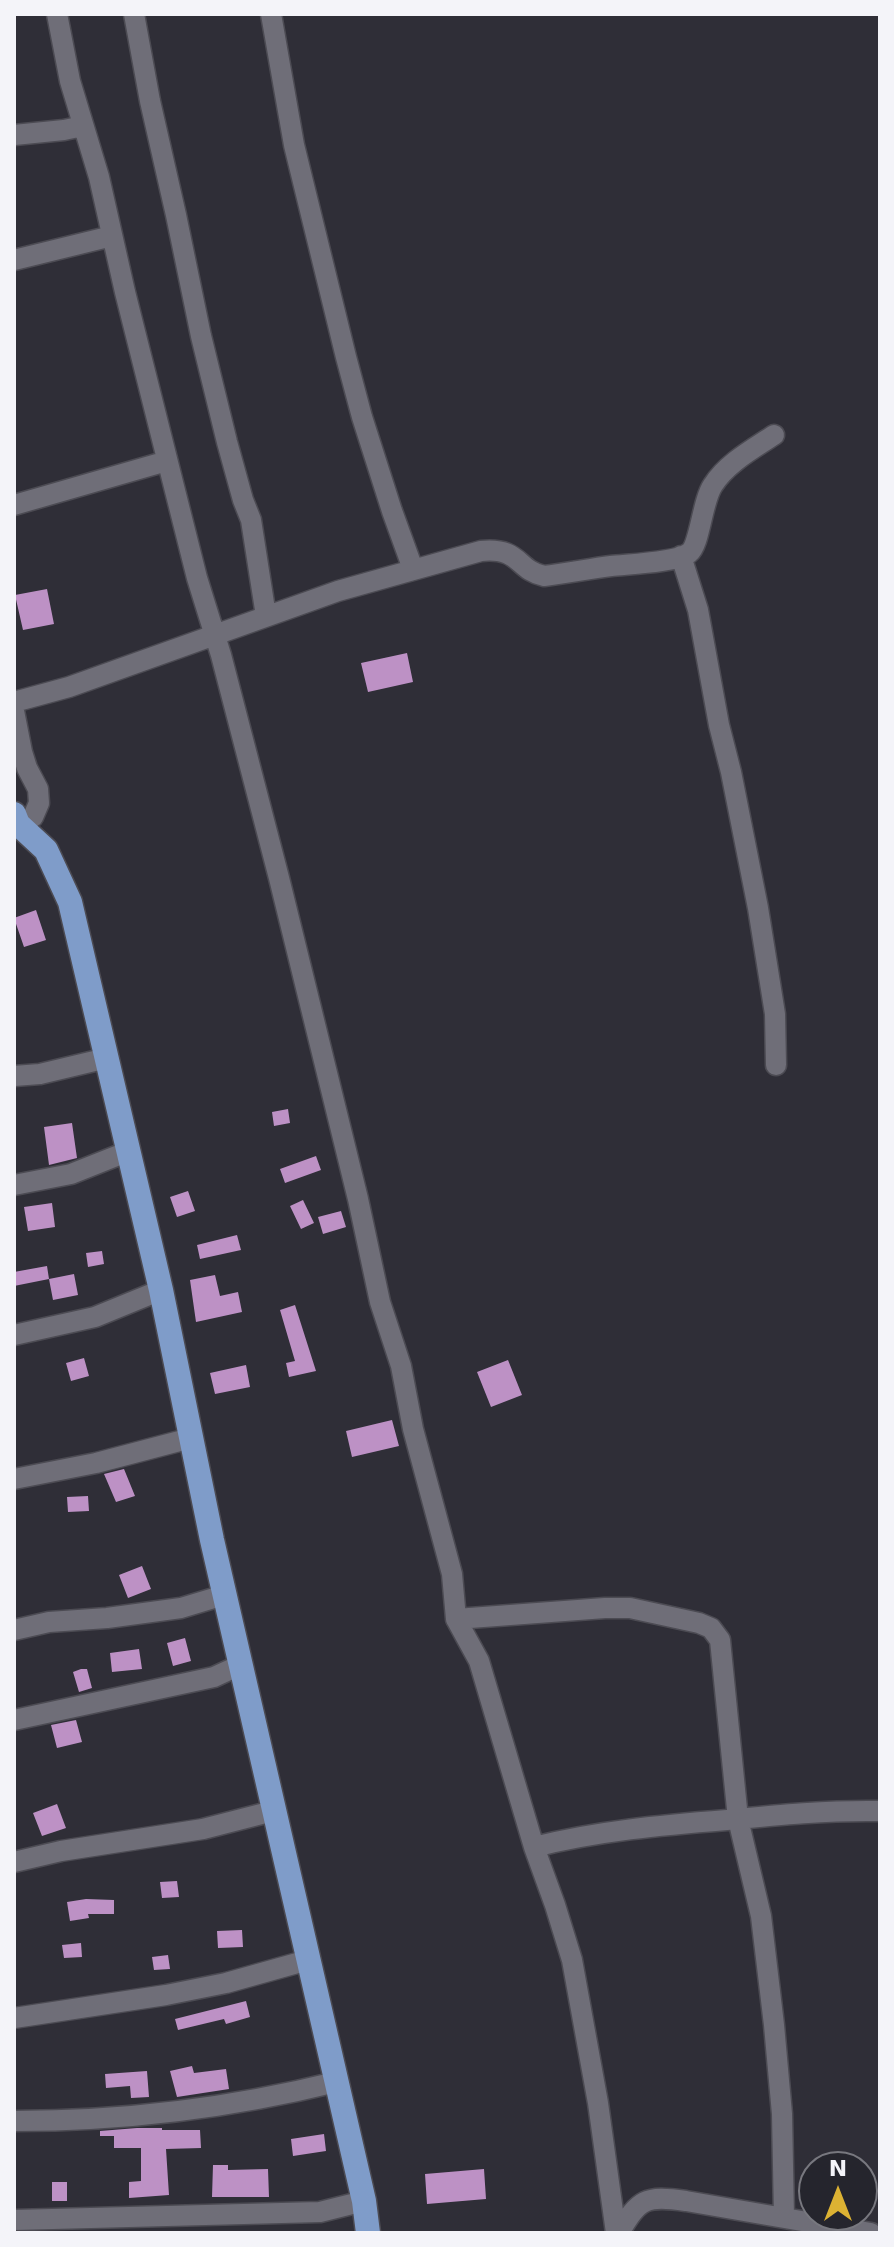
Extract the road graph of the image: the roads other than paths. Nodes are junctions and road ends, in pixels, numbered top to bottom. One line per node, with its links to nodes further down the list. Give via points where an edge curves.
1 (57, 14): 4 (street)
2 (134, 14): 13 (street, via 201,336 251,520)
3 (271, 14): 12 (street, via 294,145 346,357)
4 (83, 126): 5 (street); 6 (street)
5 (14, 135)
6 (112, 236): 7 (street); 9 (street)
7 (14, 260)
8 (774, 435): 11 (street, via 712,485 696,546)
9 (167, 461): 10 (street); 14 (street)
10 (14, 505)
11 (681, 556): 12 (street, via 544,576 512,554 492,550); 19 (street, via 698,610 758,908 775,1014)
12 (413, 569): 13 (street)
13 (266, 616): 14 (street)
14 (215, 636): 15 (street); 28 (street, via 452,1574)
15 (14, 702)
16 (14, 711): 17 (street, via 39,803 33,817)
17 (16, 819): 18 (main road, via 46,850 70,902)
18 (107, 1058): 20 (street); 21 (main road)
19 (776, 1065)
20 (14, 1076)
21 (129, 1151): 22 (street, via 71,1174); 23 (main road)
22 (14, 1185)
23 (161, 1290): 24 (street, via 95,1317); 25 (main road)
24 (14, 1335)
25 (191, 1438): 26 (street); 27 (main road)
26 (14, 1479)
27 (224, 1595): 29 (street, via 181,1608); 30 (main road)
28 (456, 1619): 34 (street, via 630,1608 711,1628 720,1640); 35 (street, via 479,1661)
29 (14, 1630)
30 (240, 1665): 31 (street, via 214,1677); 32 (main road)
31 (14, 1720)
32 (273, 1811): 36 (street, via 203,1829); 37 (main road)
33 (880, 1811): 34 (street)
34 (738, 1819): 35 (street); 42 (street, via 761,1916 774,2025)
35 (534, 1847): 49 (street, via 572,1960)
36 (14, 1862)
37 (308, 1960): 38 (street, via 211,1986); 39 (main road)
38 (14, 2018)
39 (336, 2082): 40 (street, via 203,2108); 41 (main road)
40 (14, 2121)
41 (364, 2201): 43 (street, via 320,2212); 48 (main road)
42 (784, 2217): 45 (street); 49 (street, via 664,2199 638,2205)
43 (85, 2219): 44 (street); 47 (street)
44 (14, 2220)
45 (798, 2221)
46 (848, 2231): 50 (street)
47 (60, 2233)
48 (368, 2233)
49 (617, 2233)
50 (871, 2233)

